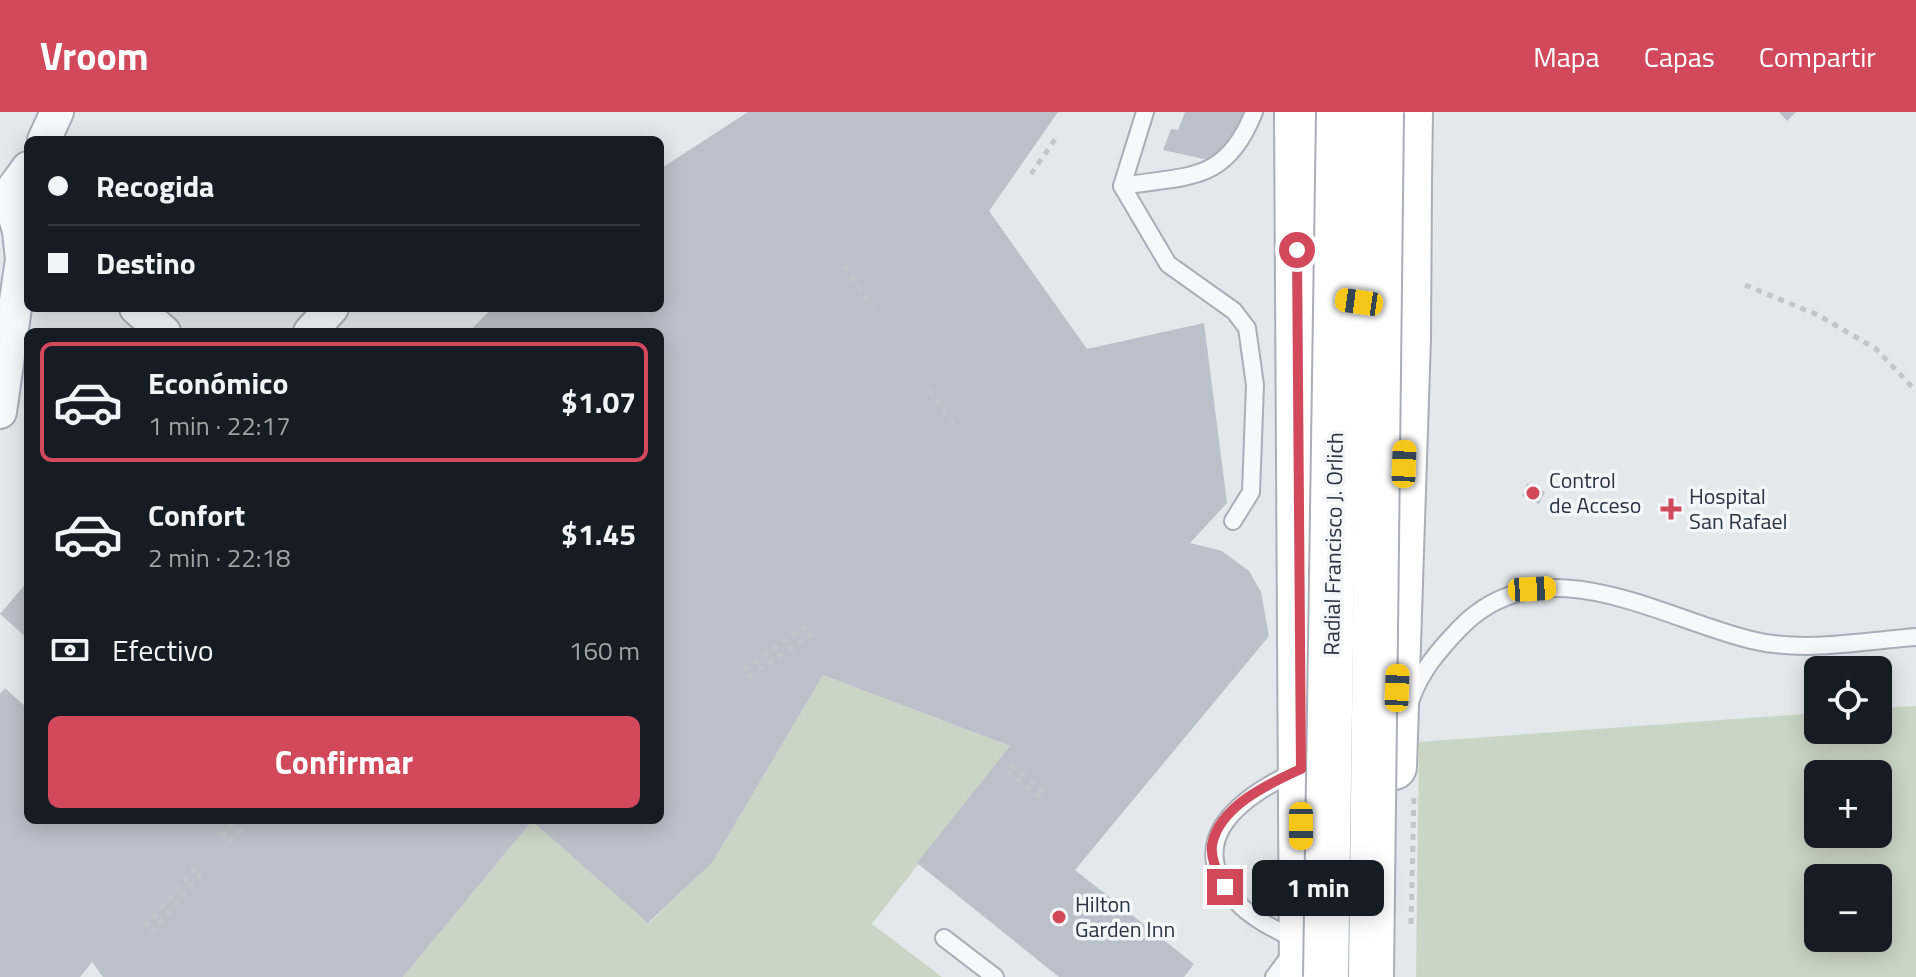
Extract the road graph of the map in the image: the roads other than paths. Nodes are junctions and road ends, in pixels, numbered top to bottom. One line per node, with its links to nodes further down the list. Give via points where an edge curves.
1 (57, 112): 8 (street)
2 (1145, 112): 11 (lane)
3 (1254, 112): 11 (lane, via 1242,141 1222,163 1198,174)
4 (1297, 112): 13 (main road)
5 (1339, 112): 29 (main road, Radial Francisco J. Orlich, bridge)
6 (1381, 112): 30 (main road, Radial Francisco J. Orlich, bridge)
7 (1410, 112): 10 (main road)
8 (46, 136)
9 (24, 178): 12 (street)
10 (1409, 181): 13 (main road, via 1394,203); 19 (main road)
11 (1122, 186): 21 (lane, via 1168,264 1234,311 1247,328 1255,385 1251,492)
12 (12, 206): 20 (street, via 22,259)
13 (1297, 218): 14 (main road)
14 (1297, 293): 19 (main road, via 1391,307 1402,316); 23 (main road)
15 (141, 312): 17 (street)
16 (328, 312): 18 (street)
17 (159, 328)
18 (314, 328)
19 (1408, 337): 24 (main road)
20 (0, 412)
21 (1233, 521)
22 (1916, 637): 24 (lane, via 1781,645 1592,590 1510,594 1467,620 1419,679 1411,698)
23 (1301, 769): 26 (main road); 26 (lane, via 1242,802 1212,845 1225,887)
24 (1404, 786): 31 (main road)
25 (944, 938): 27 (lane)
26 (1301, 960): 28 (lane)
27 (995, 977)
28 (1274, 977)
29 (1326, 977)
30 (1371, 977)
31 (1392, 977)

